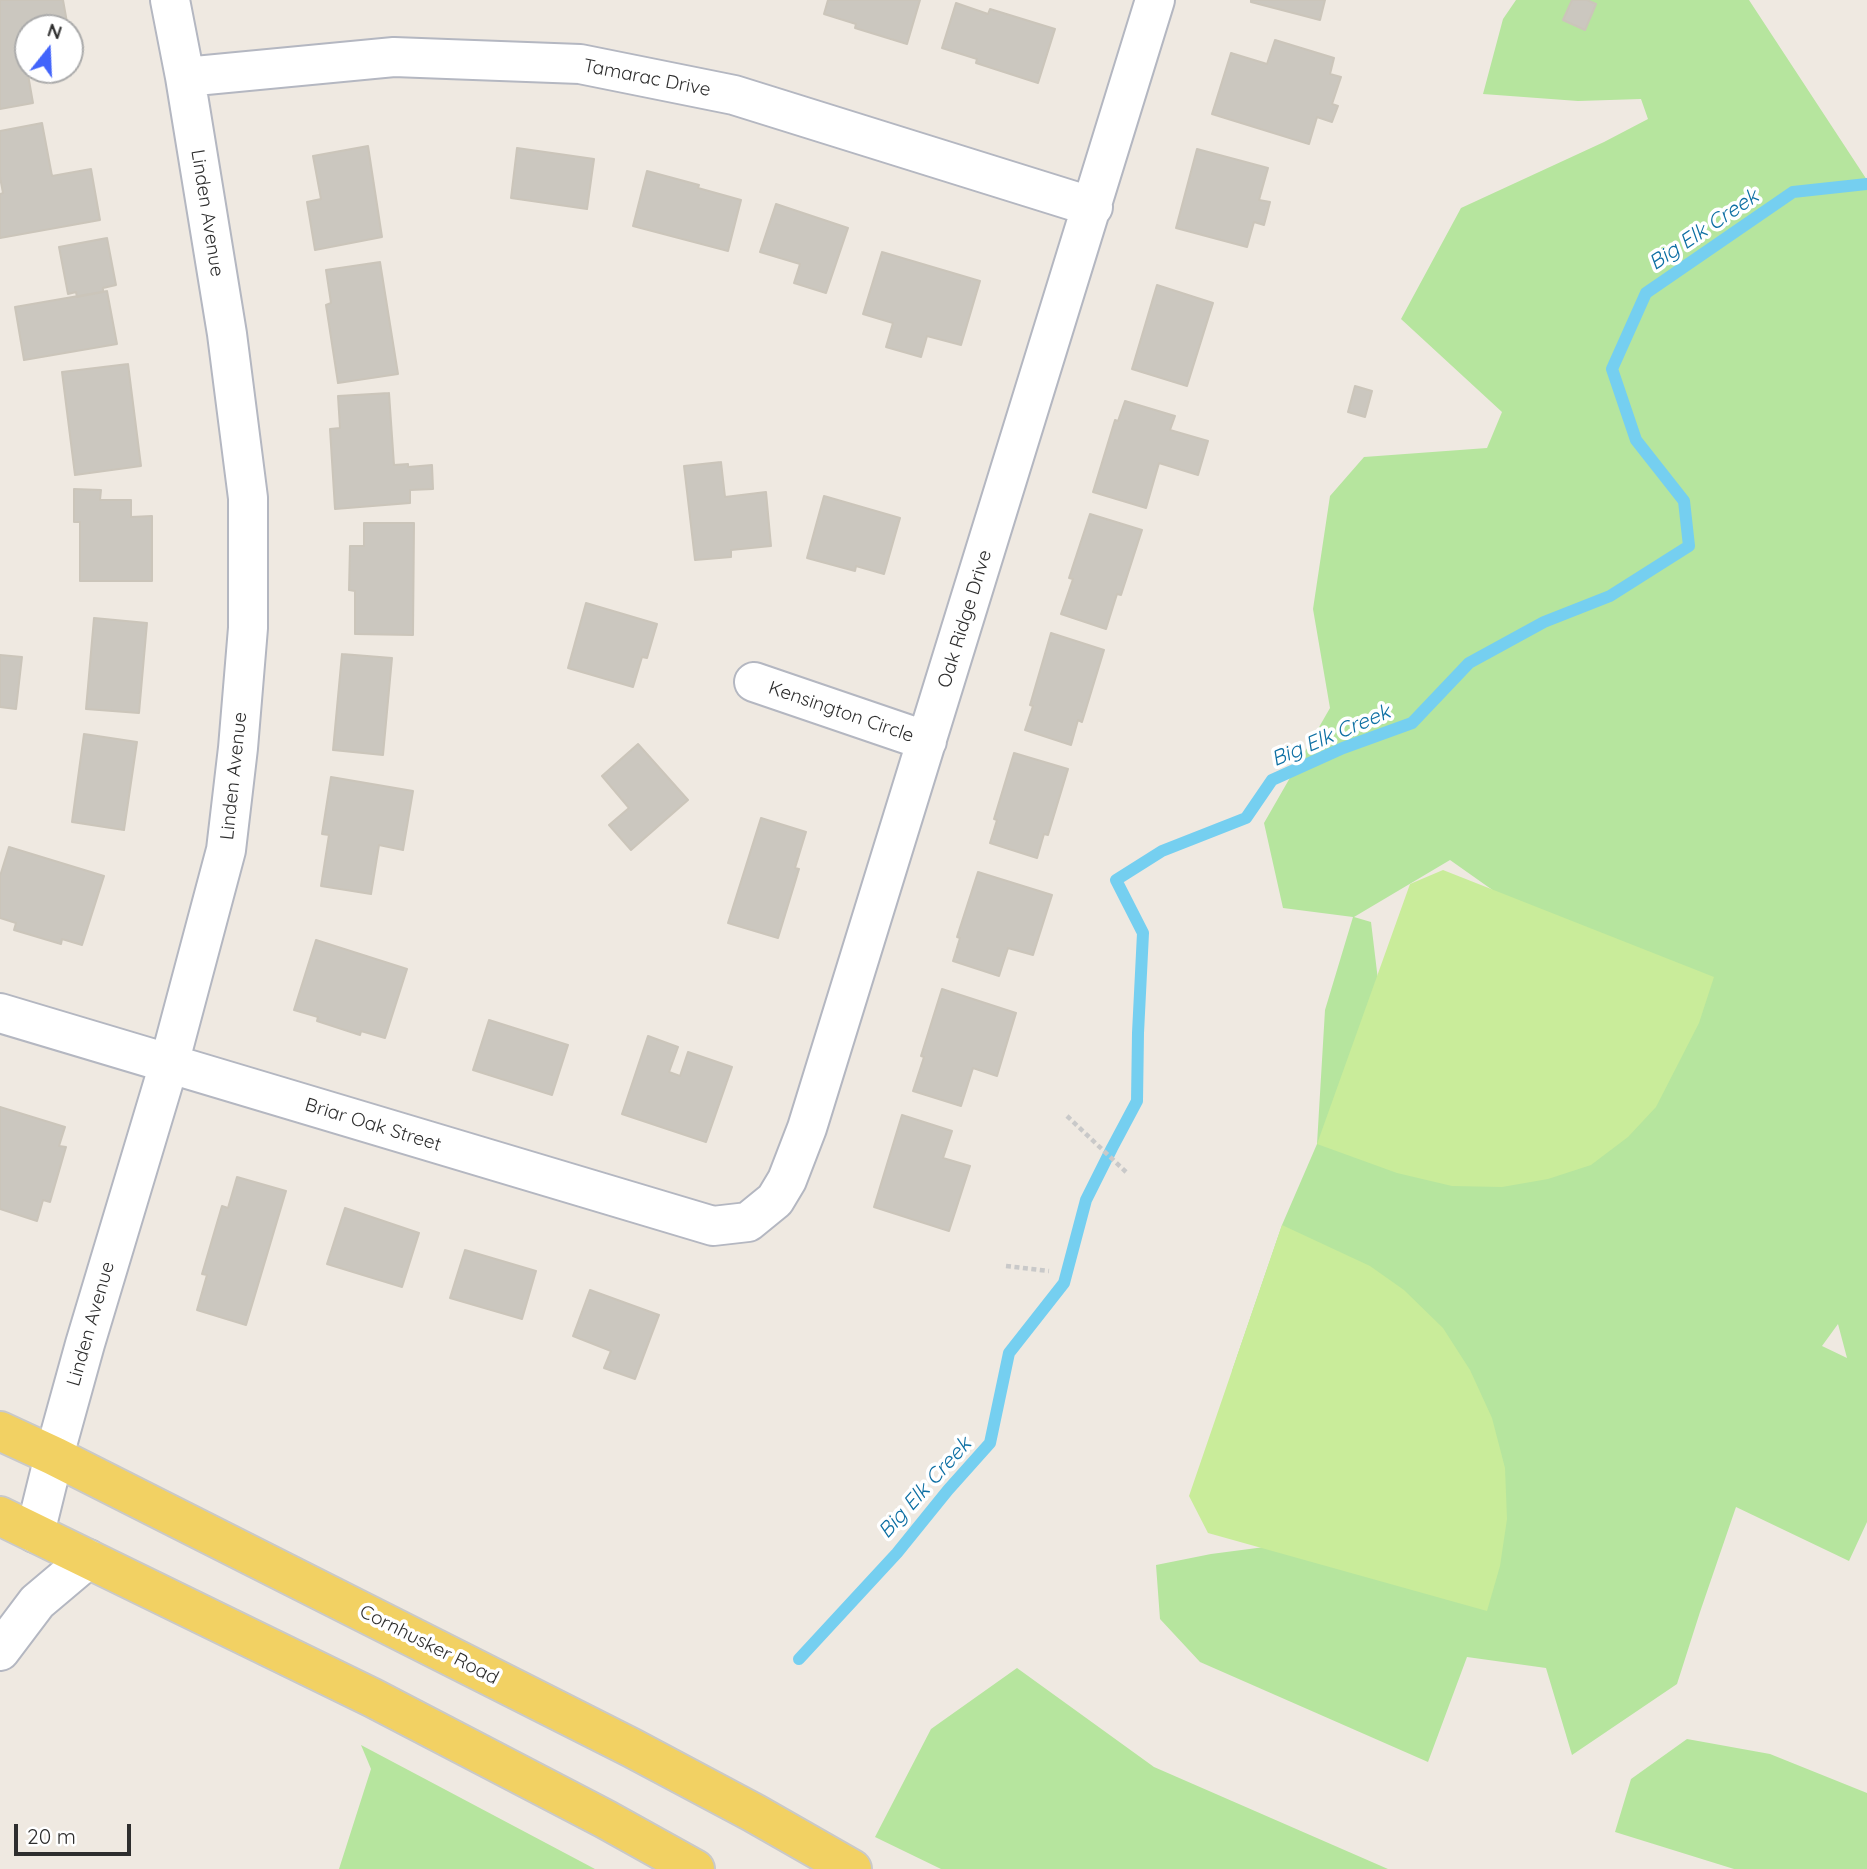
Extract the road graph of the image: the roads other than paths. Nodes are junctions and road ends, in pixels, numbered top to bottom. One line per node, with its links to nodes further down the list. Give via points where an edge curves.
1 (170, 0): 3 (street, Linden Avenue)
2 (1155, 0): 4 (street, Oak Ridge Drive)
3 (186, 77): 4 (street, Tamarac Drive, via 394,57 580,64 734,95); 8 (street, Linden Avenue, via 248,498 248,628 226,850)
4 (1093, 207): 6 (street, Oak Ridge Drive)
5 (754, 682): 6 (street, Kensington Circle)
6 (927, 741): 9 (street, Oak Ridge Drive, via 807,1128 775,1200)
7 (0, 1013): 8 (street, Briar Oak Street)
8 (169, 1064): 9 (street, Briar Oak Street, via 713,1226); 11 (street, Linden Avenue)
9 (748, 1222)
10 (0, 1431): 11 (main road, Cornhusker Road)
11 (54, 1456): 13 (street, Linden Avenue); 17 (main road, Cornhusker Road, via 632,1748)
12 (0, 1516): 13 (main road)
13 (36, 1533): 14 (main road)
14 (88, 1559): 15 (street, via 37,1602); 16 (main road, via 373,1698)
15 (0, 1651)
16 (695, 1869)
17 (852, 1869)

